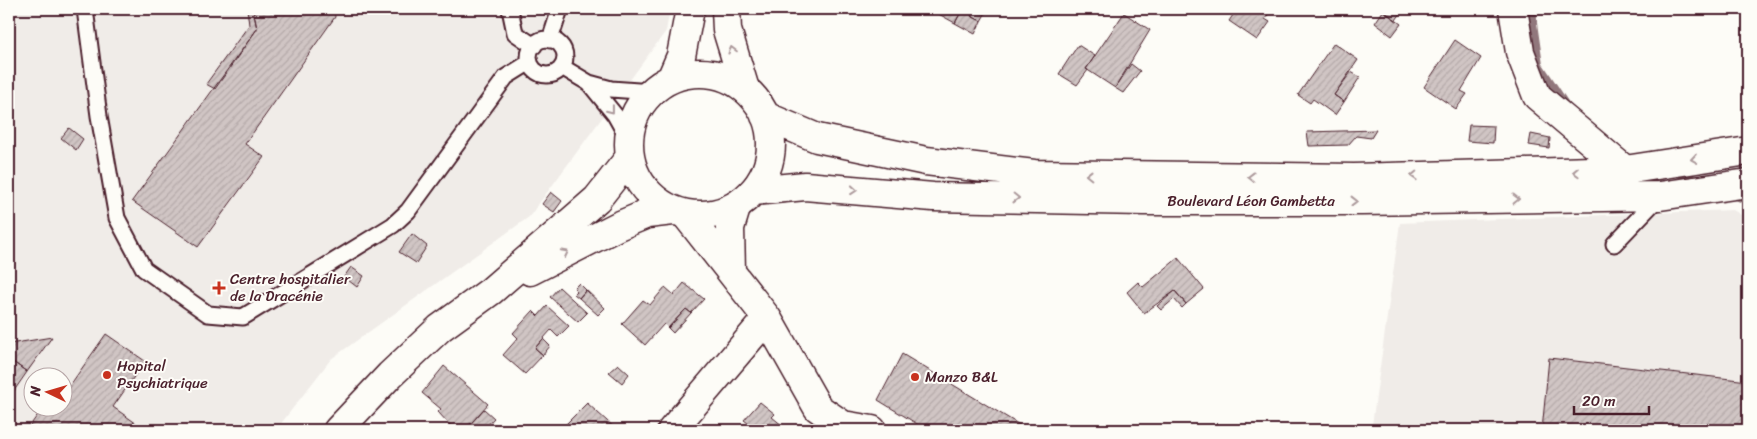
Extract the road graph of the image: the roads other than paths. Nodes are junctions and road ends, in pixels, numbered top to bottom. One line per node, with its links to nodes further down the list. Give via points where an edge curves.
1 (85, 9): 9 (lane, via 117,218 144,270 208,314 243,317 393,225 408,211 506,77)
2 (510, 9): 8 (lane, via 515,33)
3 (560, 9): 7 (lane)
4 (690, 9): 12 (main road, via 680,56)
5 (726, 9): 13 (main road, one-way to 5, via 727,30)
6 (1513, 9): 17 (main road, via 1520,52 1537,96)
7 (550, 40): 8 (lane); 10 (lane, via 564,50)
8 (534, 46): 9 (lane)
9 (530, 62): 10 (lane, via 542,74 553,74)
10 (562, 67): 11 (lane)
11 (588, 83): 12 (lane, via 611,89); 15 (lane, one-way to 15, via 615,115)
12 (662, 85): 13 (main road, via 690,74 710,74); 15 (main road, via 640,106 632,122)
13 (745, 89): 14 (main road)
14 (765, 116): 17 (main road, Boulevard Léon Gambetta, one-way to 14, via 1354,178 1034,174 926,160 817,138); 20 (main road, via 771,135 770,155 765,174)
15 (629, 148): 21 (main road, via 635,174 645,189 658,202); 24 (main road, via 597,199)
16 (1745, 151): 17 (main road, Boulevard Léon Gambetta, one-way to 17)
17 (1625, 170)
18 (1748, 183): 19 (main road, Boulevard Léon Gambetta)
19 (1660, 196): 20 (main road, Boulevard Léon Gambetta, one-way to 19, via 805,186 934,196 1144,201 1362,202); 22 (lane)
20 (746, 198): 21 (main road, via 721,213 704,216); 23 (main road, via 730,228)
21 (680, 213): 23 (main road); 24 (main road, one-way to 21, via 647,214)
22 (1614, 244)
23 (731, 270): 25 (main road)
24 (491, 291): 26 (main road, via 440,328)
25 (766, 318): 27 (main road); 28 (main road, via 818,408 843,425)
26 (338, 430)
27 (672, 430)
28 (872, 430)

